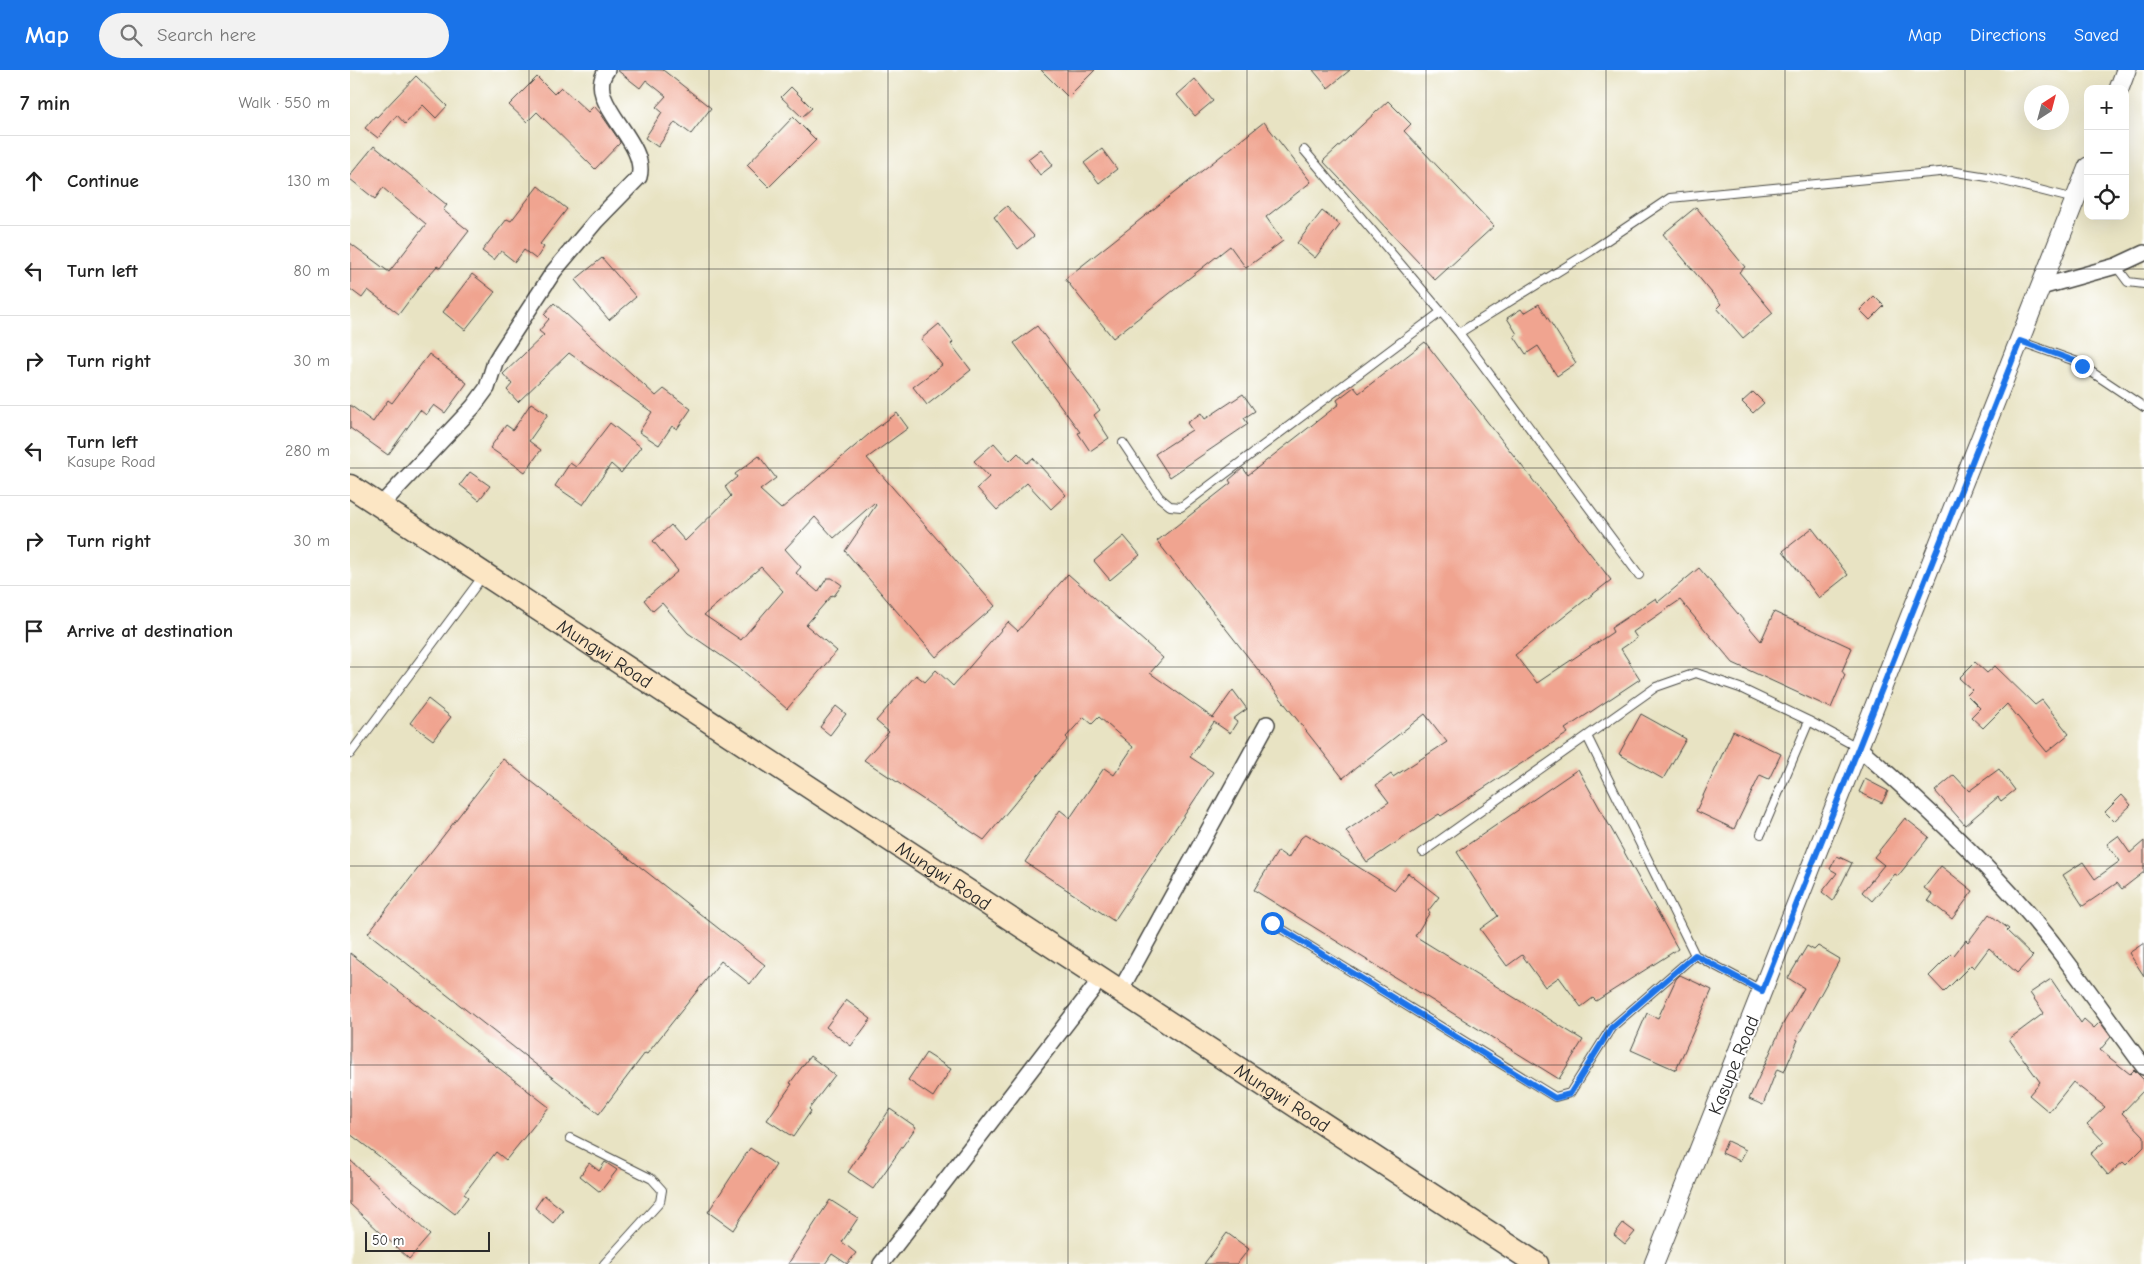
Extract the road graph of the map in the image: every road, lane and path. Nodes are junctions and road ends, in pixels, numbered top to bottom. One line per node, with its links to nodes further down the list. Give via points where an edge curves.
1 (607, 70): 18 (street, via 602,95 638,154 642,167 639,177 554,271 495,362 487,388 474,408)
2 (2126, 70): 3 (street)
3 (2120, 85)
4 (1304, 150): 11 (lane)
5 (2085, 175): 6 (street, Kasupe Road)
6 (2075, 199): 10 (street, Kasupe Road); 12 (lane, via 1988,176 1950,171 1670,198)
7 (2144, 253): 8 (street)
8 (2116, 266): 9 (lane, via 2128,282); 10 (street)
9 (2144, 284)
10 (2041, 286): 13 (street, Kasupe Road)
11 (1441, 312): 12 (lane); 15 (lane, via 1181,506 1170,506 1159,497)
12 (1459, 333): 19 (lane)
13 (2020, 341): 14 (lane, via 2075,361); 24 (street, Kasupe Road)
14 (2144, 407)
15 (1123, 443)
16 (350, 486): 18 (main road, Mungwi Road)
17 (350, 501): 20 (main road, Mungwi Road)
18 (380, 506): 31 (main road, Mungwi Road)
19 (1639, 575)
20 (477, 584): 25 (lane); 30 (main road, Mungwi Road)
21 (1809, 721): 23 (lane, via 1740,688 1696,673 1656,687); 24 (lane); 26 (lane)
22 (1267, 724): 31 (street)
23 (1587, 736): 27 (lane); 29 (lane)
24 (1859, 748): 32 (street, Kasupe Road); 33 (street, via 1917,799 2015,898)
25 (350, 754)
26 (1761, 834)
27 (1423, 852)
28 (1272, 923): 29 (lane, via 1555,1098 1570,1094 1611,1028)
29 (1695, 955): 32 (lane)
30 (1093, 990): 36 (street); 37 (main road, Mungwi Road)
31 (1120, 991): 38 (main road, Mungwi Road)
32 (1762, 991): 39 (street, Kasupe Road)
33 (2144, 1067)
34 (570, 1138): 35 (lane, via 652,1179 662,1190 660,1202)
35 (604, 1264)
36 (881, 1264)
37 (1510, 1264)
38 (1537, 1264)
39 (1654, 1264)

